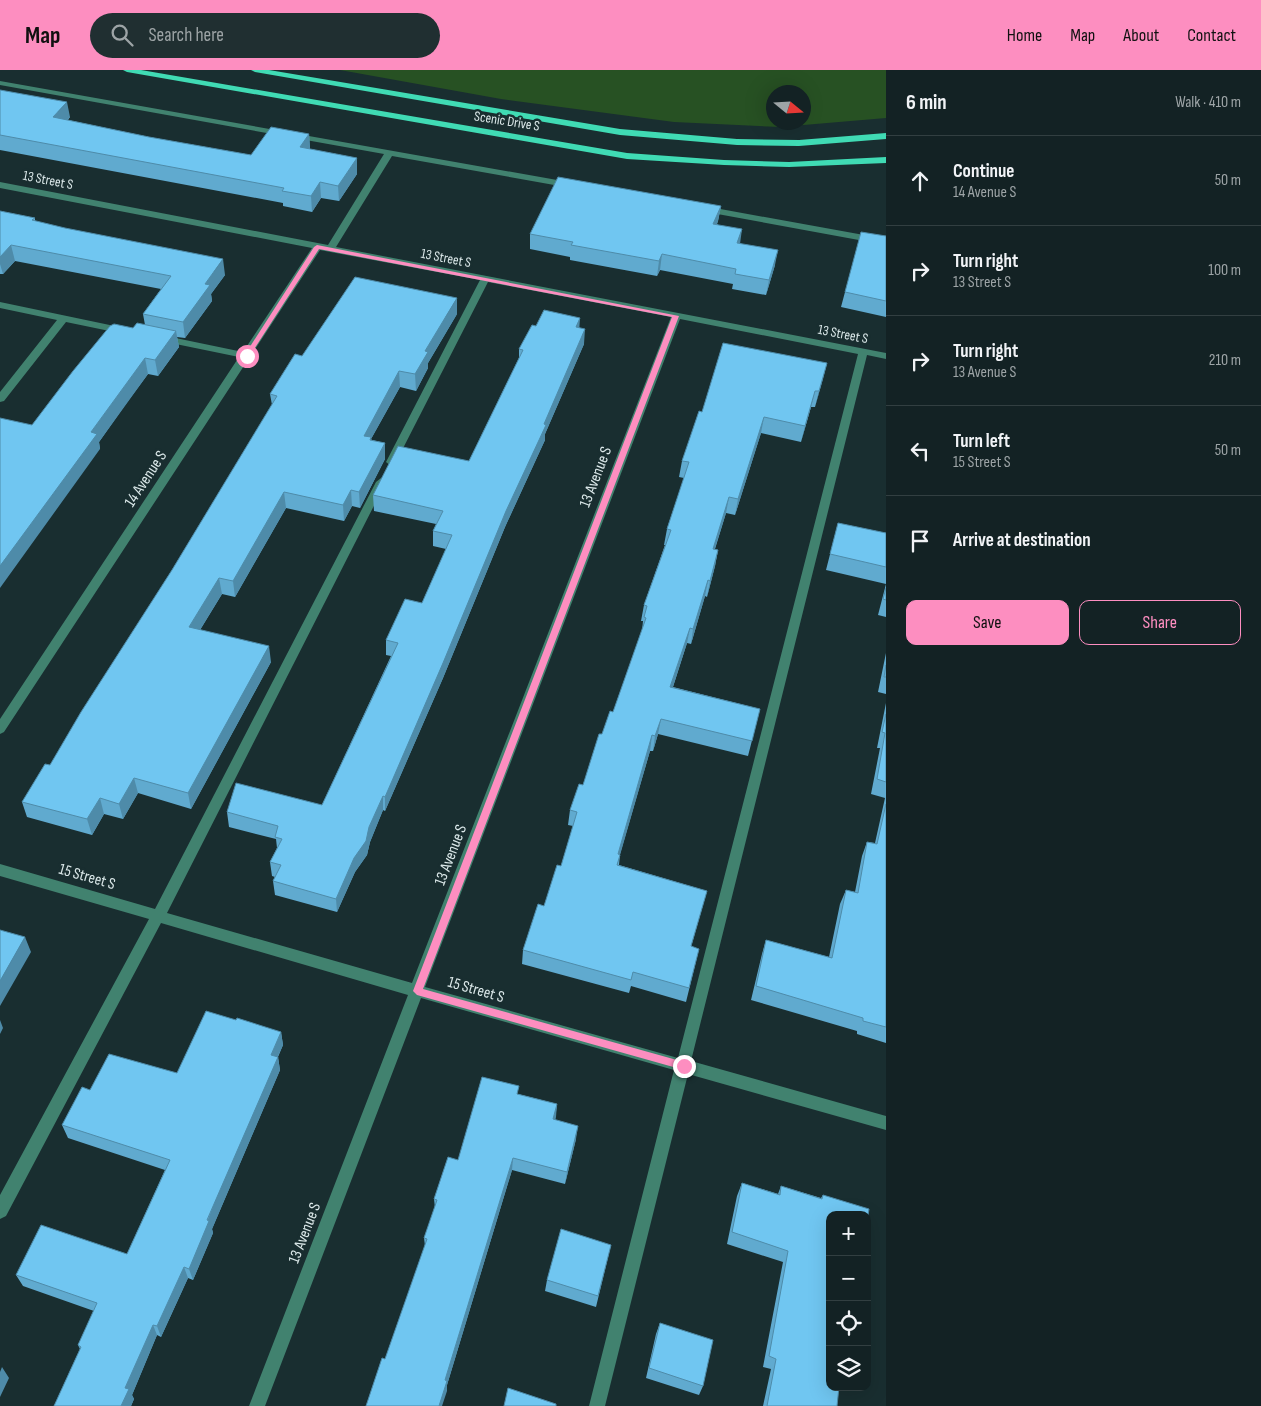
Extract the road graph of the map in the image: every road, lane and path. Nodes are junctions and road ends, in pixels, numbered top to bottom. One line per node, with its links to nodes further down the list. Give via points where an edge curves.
1 (127, 70): 6 (main road, Scenic Drive S, via 627,156 774,165)
2 (256, 70): 4 (main road, Scenic Drive S, via 620,132 737,142 799,143)
3 (0, 83): 5 (street)
4 (886, 136)
5 (389, 153): 8 (street); 12 (street)
6 (886, 160)
7 (0, 185): 11 (street, 13 Street S)
8 (584, 188)
9 (691, 207): 10 (street)
10 (886, 242)
11 (317, 247): 12 (street, 13 Street S); 20 (street, 14 Avenue S)
12 (330, 250): 13 (street, 13 Street S)
13 (485, 279): 15 (street, 13 Street S); 25 (street)
14 (0, 305): 16 (street)
15 (676, 316): 19 (street, 13 Street S); 26 (street, 13 Avenue S)
16 (63, 319): 17 (street); 22 (street)
17 (131, 332)
18 (150, 336): 20 (street)
19 (863, 352): 21 (street, 13 Street S); 27 (street)
20 (247, 356): 23 (street, 14 Avenue S)
21 (886, 356)
22 (0, 398)
23 (0, 729)
24 (0, 870): 25 (street, 15 Street S)
25 (158, 916): 26 (street, 15 Street S); 29 (street)
26 (417, 991): 27 (street, 15 Street S); 30 (street, 13 Avenue S)
27 (684, 1066): 28 (street, 15 Street S); 31 (street)
28 (886, 1123)
29 (0, 1211)
30 (256, 1406)
31 (597, 1406)

